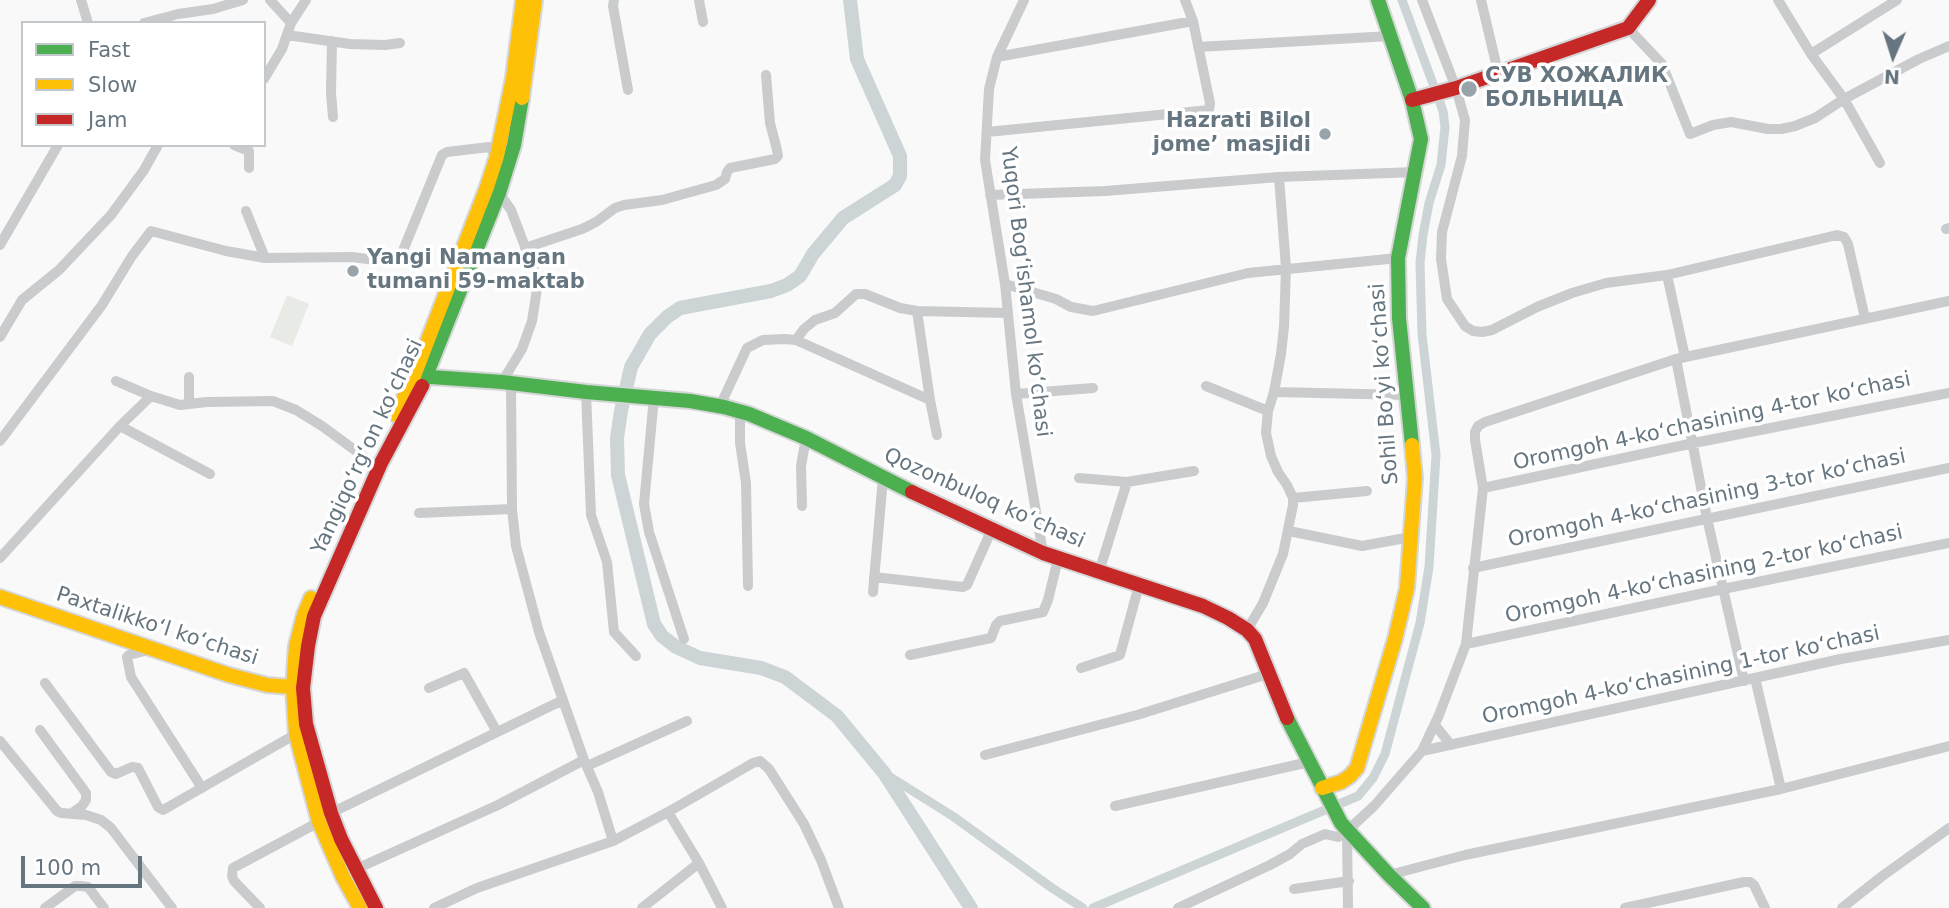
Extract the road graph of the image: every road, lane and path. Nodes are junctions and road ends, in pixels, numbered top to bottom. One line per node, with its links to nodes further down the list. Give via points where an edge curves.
1 (81, 0): 17 (street)
2 (243, 0): 18 (street)
3 (270, 0): 21 (street)
4 (306, 0): 21 (street)
5 (523, 0): 43 (main road, Yangiqoʻrgʻon koʻchasi)
6 (535, 0): 48 (main road, Yangiqoʻrgʻon koʻchasi, via 514,145)
7 (614, 0): 35 (street)
8 (699, 0): 20 (street)
9 (1024, 0): 30 (street, Yuqori Bogʻishamol koʻchasi)
10 (1185, 0): 19 (street)
11 (1378, 0): 24 (main road, Sohil Boʻyi koʻchasi)
12 (1422, 0): 34 (street)
13 (1483, 0): 31 (street)
14 (1649, 0): 22 (main road)
15 (1779, 0): 29 (street)
16 (1897, 0): 29 (street)
17 (87, 21)
18 (152, 21)
19 (1193, 21): 28 (street); 30 (street)
20 (703, 22)
21 (292, 23): 23 (street)
22 (1628, 28): 31 (main road); 37 (street, via 1662,64 1690,134 1731,122 1782,129 1815,118)
23 (287, 35): 25 (street); 33 (street)
24 (1390, 36): 28 (street); 36 (main road, Sohil Boʻyi koʻchasi)
25 (332, 41): 26 (street); 38 (street)
26 (400, 43)
27 (1949, 46): 37 (street)
28 (1198, 47): 39 (street, via 1209,110)
29 (1811, 54): 37 (street)
30 (997, 57): 39 (street, Yuqori Bogʻishamol koʻchasi)
31 (1497, 72): 34 (main road)
32 (766, 75): 52 (street, via 778,154 775,159 730,168 716,185 615,208 582,229)
33 (266, 76)
34 (1453, 89): 36 (main road); 56 (street, via 1465,120 1462,156 1442,232 1441,259 1447,299 1465,326 1473,331 1492,330 1572,293)
35 (628, 90)
36 (1416, 99): 46 (main road, Sohil Boʻyi koʻchasi, via 1421,139)
37 (1844, 100): 44 (street)
38 (333, 117)
39 (986, 132): 49 (street, Yuqori Bogʻishamol koʻchasi)
40 (57, 147): 51 (street)
41 (157, 147): 62 (street, via 111,215 59,270 22,300)
42 (241, 147): 45 (street, via 248,149)
43 (497, 156): 53 (street, via 489,147 442,155 396,261); 66 (main road, Yangiqoʻrgʻon koʻchasi)
44 (1881, 163)
45 (249, 168)
46 (1416, 172): 47 (street); 54 (main road, Sohil Boʻyi koʻchasi)
47 (1279, 177): 49 (street); 55 (street)
48 (499, 193): 52 (street); 66 (main road, Yangiqoʻrgʻon koʻchasi)
49 (990, 195): 57 (street, Yuqori Bogʻishamol koʻchasi)
50 (246, 211): 53 (street)
51 (0, 245)
52 (525, 248): 68 (street, via 537,278 535,309)
53 (265, 258): 86 (street, via 151,231)
54 (1398, 258): 55 (street); 75 (main road, Sohil Boʻyi koʻchasi)
55 (1286, 268): 57 (street, via 1093,311); 71 (street, via 1282,354)
56 (1667, 275): 61 (street, via 1837,235 1848,244); 64 (street)
57 (1005, 284): 60 (street, Yuqori Bogʻishamol koʻchasi)
58 (1949, 301): 61 (street)
59 (917, 312): 60 (street); 63 (street, via 856,293 835,313 809,324); 78 (street)
60 (1008, 313): 74 (street, Yuqori Bogʻishamol koʻchasi)
61 (1865, 318): 64 (street)
62 (0, 337)
63 (796, 341): 78 (street); 80 (street, via 763,340 747,348)
64 (1681, 358): 87 (street); 95 (street, via 1478,426 1475,440)
65 (189, 377): 79 (street)
66 (420, 377): 68 (main road, Qozonbuloq koʻchasi); 88 (main road, Yangiqoʻrgʻon koʻchasi); 128 (main road, Yangiqoʻrgʻon koʻchasi, via 314,616)
67 (116, 381): 76 (street)
68 (507, 382): 72 (main road, Qozonbuloq koʻchasi); 99 (street)
69 (1206, 386): 81 (street)
70 (1093, 388): 74 (street)
71 (1274, 391): 75 (street); 81 (street)
72 (586, 393): 77 (main road, Qozonbuloq koʻchasi); 123 (street, via 591,514 607,562 614,632)
73 (1949, 393): 87 (street, Oromgoh 4-koʻchasining 4-tor koʻchasi)
74 (1016, 394): 106 (street, Yuqori Bogʻishamol koʻchasi)
75 (1407, 395): 104 (main road, Sohil Boʻyi koʻchasi, via 1415,478)
76 (151, 396): 79 (street); 83 (street)
77 (654, 397): 80 (main road, Qozonbuloq koʻchasi); 118 (street, via 643,504)
78 (930, 400): 84 (street)
79 (188, 404): 88 (street, via 273,401 296,410)
80 (720, 406): 82 (main road, Qozonbuloq koʻchasi)
81 (1268, 411): 97 (street, via 1271,456)
82 (740, 412): 85 (main road, Qozonbuloq koʻchasi); 113 (street)
83 (120, 426): 91 (street); 107 (street)
84 (937, 435)
85 (806, 438): 92 (main road, Qozonbuloq koʻchasi); 98 (street, via 800,466)
86 (0, 441)
87 (1694, 443): 95 (street, Oromgoh 4-koʻchasining 4-tor koʻchasi); 101 (street)
88 (371, 462): 128 (main road, Yangiqoʻrgʻon koʻchasi, via 304,615 296,646)
89 (1949, 468): 101 (street, Oromgoh 4-koʻchasining 3-tor koʻchasi)
90 (1194, 471): 94 (street)
91 (211, 474)
92 (883, 478): 102 (main road, Qozonbuloq koʻchasi); 111 (street)
93 (1079, 478): 94 (street)
94 (1127, 482): 110 (street)
95 (1483, 488): 109 (street)
96 (1367, 491): 97 (street)
97 (1293, 498): 103 (street)
98 (802, 506)
99 (512, 509): 100 (street); 130 (street, via 516,546)
100 (419, 513)
101 (1707, 518): 109 (street, Oromgoh 4-koʻchasining 3-tor koʻchasi); 114 (street)
102 (992, 528): 106 (main road, Qozonbuloq koʻchasi); 111 (street, via 963,587)
103 (1289, 531): 104 (street, via 1362,546); 117 (street, via 1263,603)
104 (1411, 537): 145 (main road, Sohil Boʻyi koʻchasi, via 1407,588 1363,752 1350,776)
105 (1949, 543): 114 (street, Oromgoh 4-koʻchasining 2-tor koʻchasi)
106 (1043, 552): 108 (main road, Qozonbuloq koʻchasi)
107 (0, 558)
108 (1058, 558): 110 (main road, Qozonbuloq koʻchasi); 122 (street, via 1043,612 1000,621 991,638)
109 (1473, 568): 120 (street)
110 (1099, 572): 112 (main road, Qozonbuloq koʻchasi)
111 (874, 577): 115 (street)
112 (1139, 585): 117 (main road, Qozonbuloq koʻchasi, via 1203,606); 124 (street, via 1120,655)
113 (748, 586)
114 (1723, 589): 120 (street, Oromgoh 4-koʻchasining 2-tor koʻchasi); 126 (street)
115 (873, 592)
116 (0, 597): 121 (main road, Paxtalikkoʻl koʻchasi)
117 (1247, 630): 125 (main road)
118 (684, 639)
119 (1949, 640): 126 (street, Oromgoh 4-koʻchasining 1-tor koʻchasi)
120 (1466, 644): 132 (street)
121 (153, 648): 128 (main road, Paxtalikkoʻl koʻchasi, via 229,675); 143 (street, via 129,654 131,677)
122 (910, 655)
123 (636, 656)
124 (1081, 668)
125 (1268, 674): 140 (street); 141 (main road)
126 (1749, 679): 137 (street, Oromgoh 4-koʻchasining 1-tor koʻchasi); 144 (street)
127 (45, 683): 143 (street, via 111,772 138,768 161,809)
128 (298, 688): 135 (main road, Yangiqoʻrgʻon koʻchasi); 149 (main road, Yangiqoʻrgʻon koʻchasi)
129 (429, 688): 134 (street, via 464,673)
130 (563, 700): 134 (street); 142 (street)
131 (688, 721): 142 (street)
132 (1435, 724): 137 (street); 139 (street)
133 (40, 730): 148 (street, via 86,793 82,806)
134 (497, 732): 149 (street)
135 (296, 734): 143 (street); 149 (main road, Yangiqoʻrgʻon koʻchasi)
136 (0, 741): 148 (street, via 57,811)
137 (1451, 745): 139 (street, Oromgoh 4-koʻchasining 1-tor koʻchasi)
138 (1949, 746): 144 (street)
139 (1422, 751): 150 (street, via 1374,806)
140 (985, 755)
141 (1309, 762): 145 (main road); 146 (street)
142 (586, 763): 152 (street); 154 (street)
143 (202, 788)
144 (1781, 789): 155 (street)
145 (1324, 793): 150 (main road)
146 (1115, 806)
147 (668, 812): 152 (street); 153 (street); 167 (street, via 753,763 764,763 804,824)
148 (72, 813): 160 (street, via 101,820 111,828)
149 (325, 818): 154 (main road, Yangiqoʻrgʻon koʻchasi); 161 (street, via 233,868 234,881); 162 (main road, Yangiqoʻrgʻon koʻchasi, via 343,877)
150 (1344, 827): 155 (main road); 156 (street); 168 (street, via 1338,837 1325,834 1302,844 1270,865)
151 (1949, 828): 173 (street)
152 (613, 841): 164 (street, via 477,888)
153 (699, 863): 165 (street); 166 (street)
154 (356, 869): 163 (main road, Yangiqoʻrgʻon koʻchasi)
155 (1389, 875): 170 (main road)
156 (1349, 881): 157 (street); 169 (street)
157 (1294, 889)
158 (45, 908): 159 (street, via 75,886 88,887)
159 (104, 908)
160 (172, 908)
161 (260, 908)
162 (360, 908)
163 (376, 908)
164 (434, 908)
165 (642, 908)
166 (722, 908)
167 (839, 908)
168 (1178, 908)
169 (1348, 908)
170 (1423, 908)
171 (1625, 908): 172 (street, via 1744,881 1754,885)
172 (1765, 908)
173 (1842, 908)

